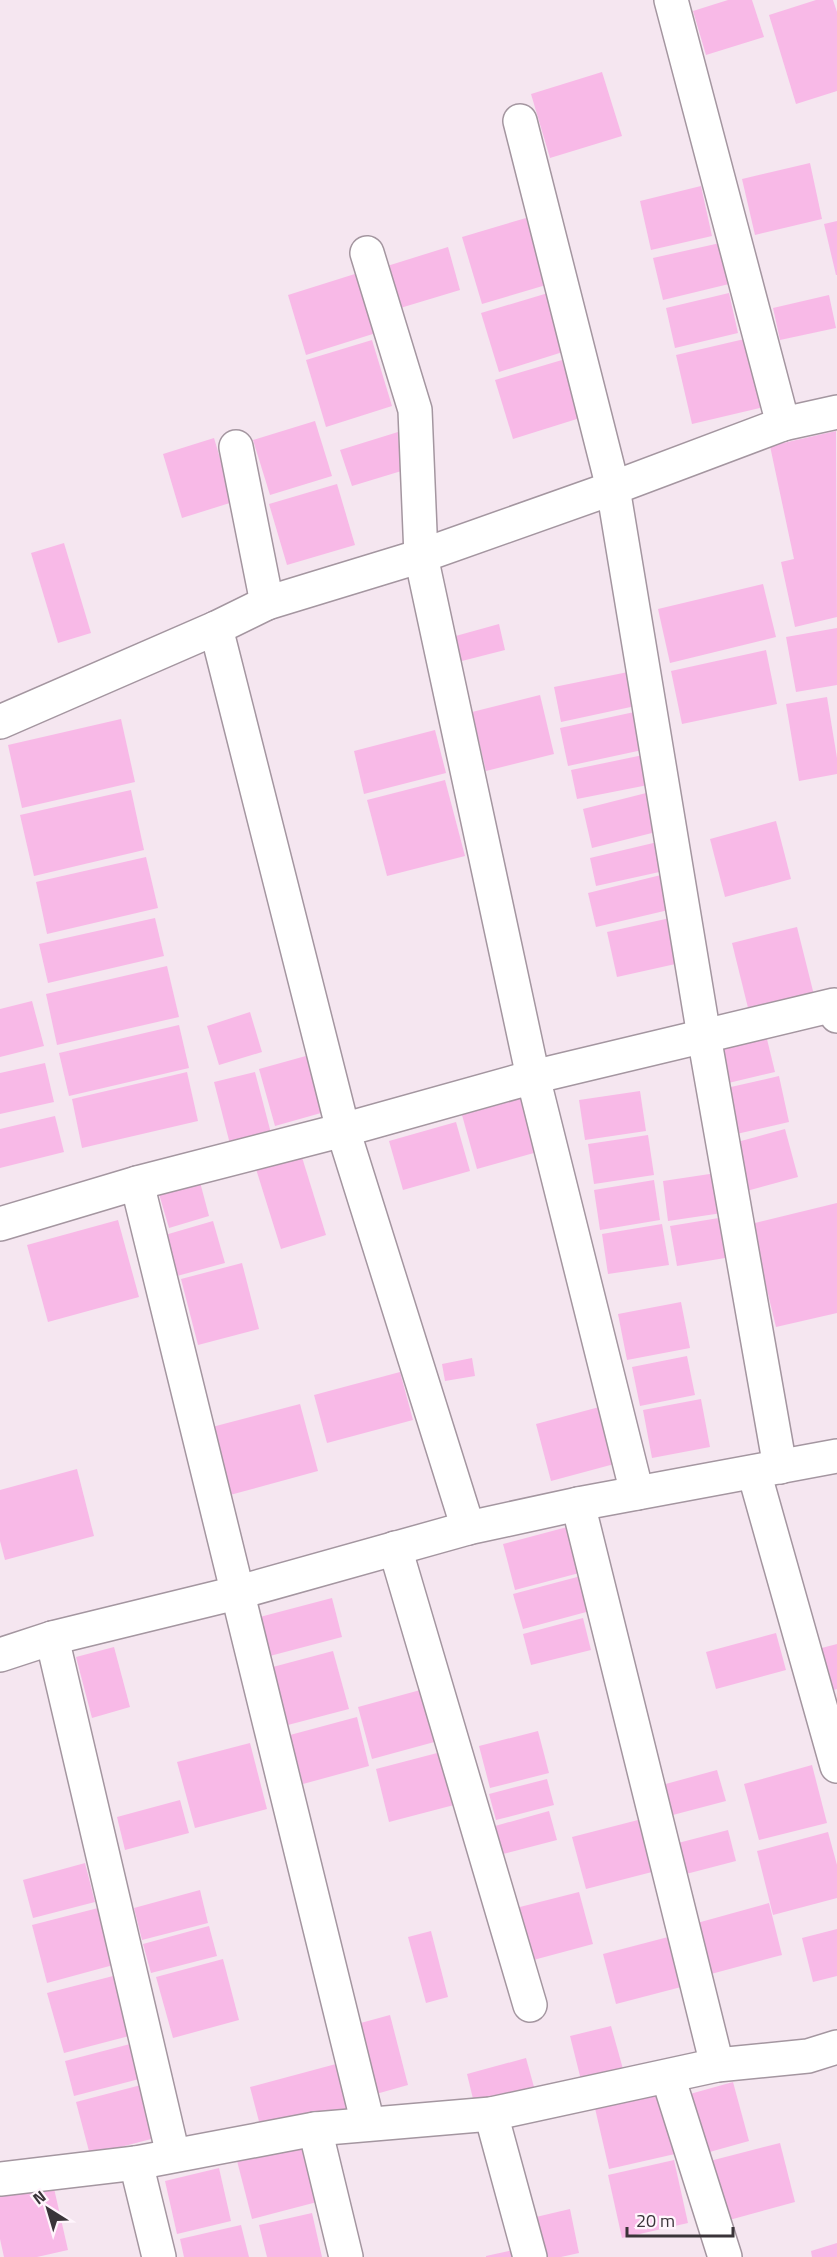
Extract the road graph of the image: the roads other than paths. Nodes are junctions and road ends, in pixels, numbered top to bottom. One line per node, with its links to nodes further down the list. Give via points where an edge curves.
1 (671, 0): 5 (street)
2 (520, 121): 7 (street)
3 (367, 253): 8 (street, via 415,410)
4 (837, 412): 5 (street)
5 (783, 424): 7 (street)
6 (236, 447): 9 (street)
7 (613, 489): 8 (street); 13 (street)
8 (421, 556): 9 (street); 14 (street)
9 (267, 603): 10 (street)
10 (216, 628): 11 (street); 15 (street)
11 (0, 722)
12 (837, 1016): 13 (street, via 834,1005)
13 (704, 1036): 14 (street); 19 (street)
14 (533, 1077): 15 (street); 20 (street)
15 (343, 1130): 16 (street); 22 (street)
16 (137, 1183): 17 (street); 24 (street)
17 (0, 1224)
18 (837, 1456): 19 (street)
19 (767, 1469): 20 (street); 27 (street)
20 (638, 1493): 21 (street)
21 (578, 1504): 22 (street); 30 (street)
22 (468, 1528): 23 (street)
23 (395, 1548): 24 (street); 28 (street)
24 (236, 1593): 25 (street); 33 (street)
25 (52, 1638): 26 (street); 35 (street)
26 (0, 1654)
27 (837, 1766)
28 (530, 2005)
29 (837, 2047): 30 (street, via 808,2056)
30 (717, 2065): 31 (street)
31 (668, 2077): 32 (street); 41 (street)
32 (491, 2114): 33 (street); 40 (street)
33 (368, 2124): 34 (street)
34 (315, 2129): 35 (street); 39 (street)
35 (173, 2155): 36 (street)
36 (136, 2163): 37 (street); 38 (street)
37 (0, 2179)
38 (159, 2257)
39 (346, 2257)
40 (530, 2257)
41 (725, 2257)

